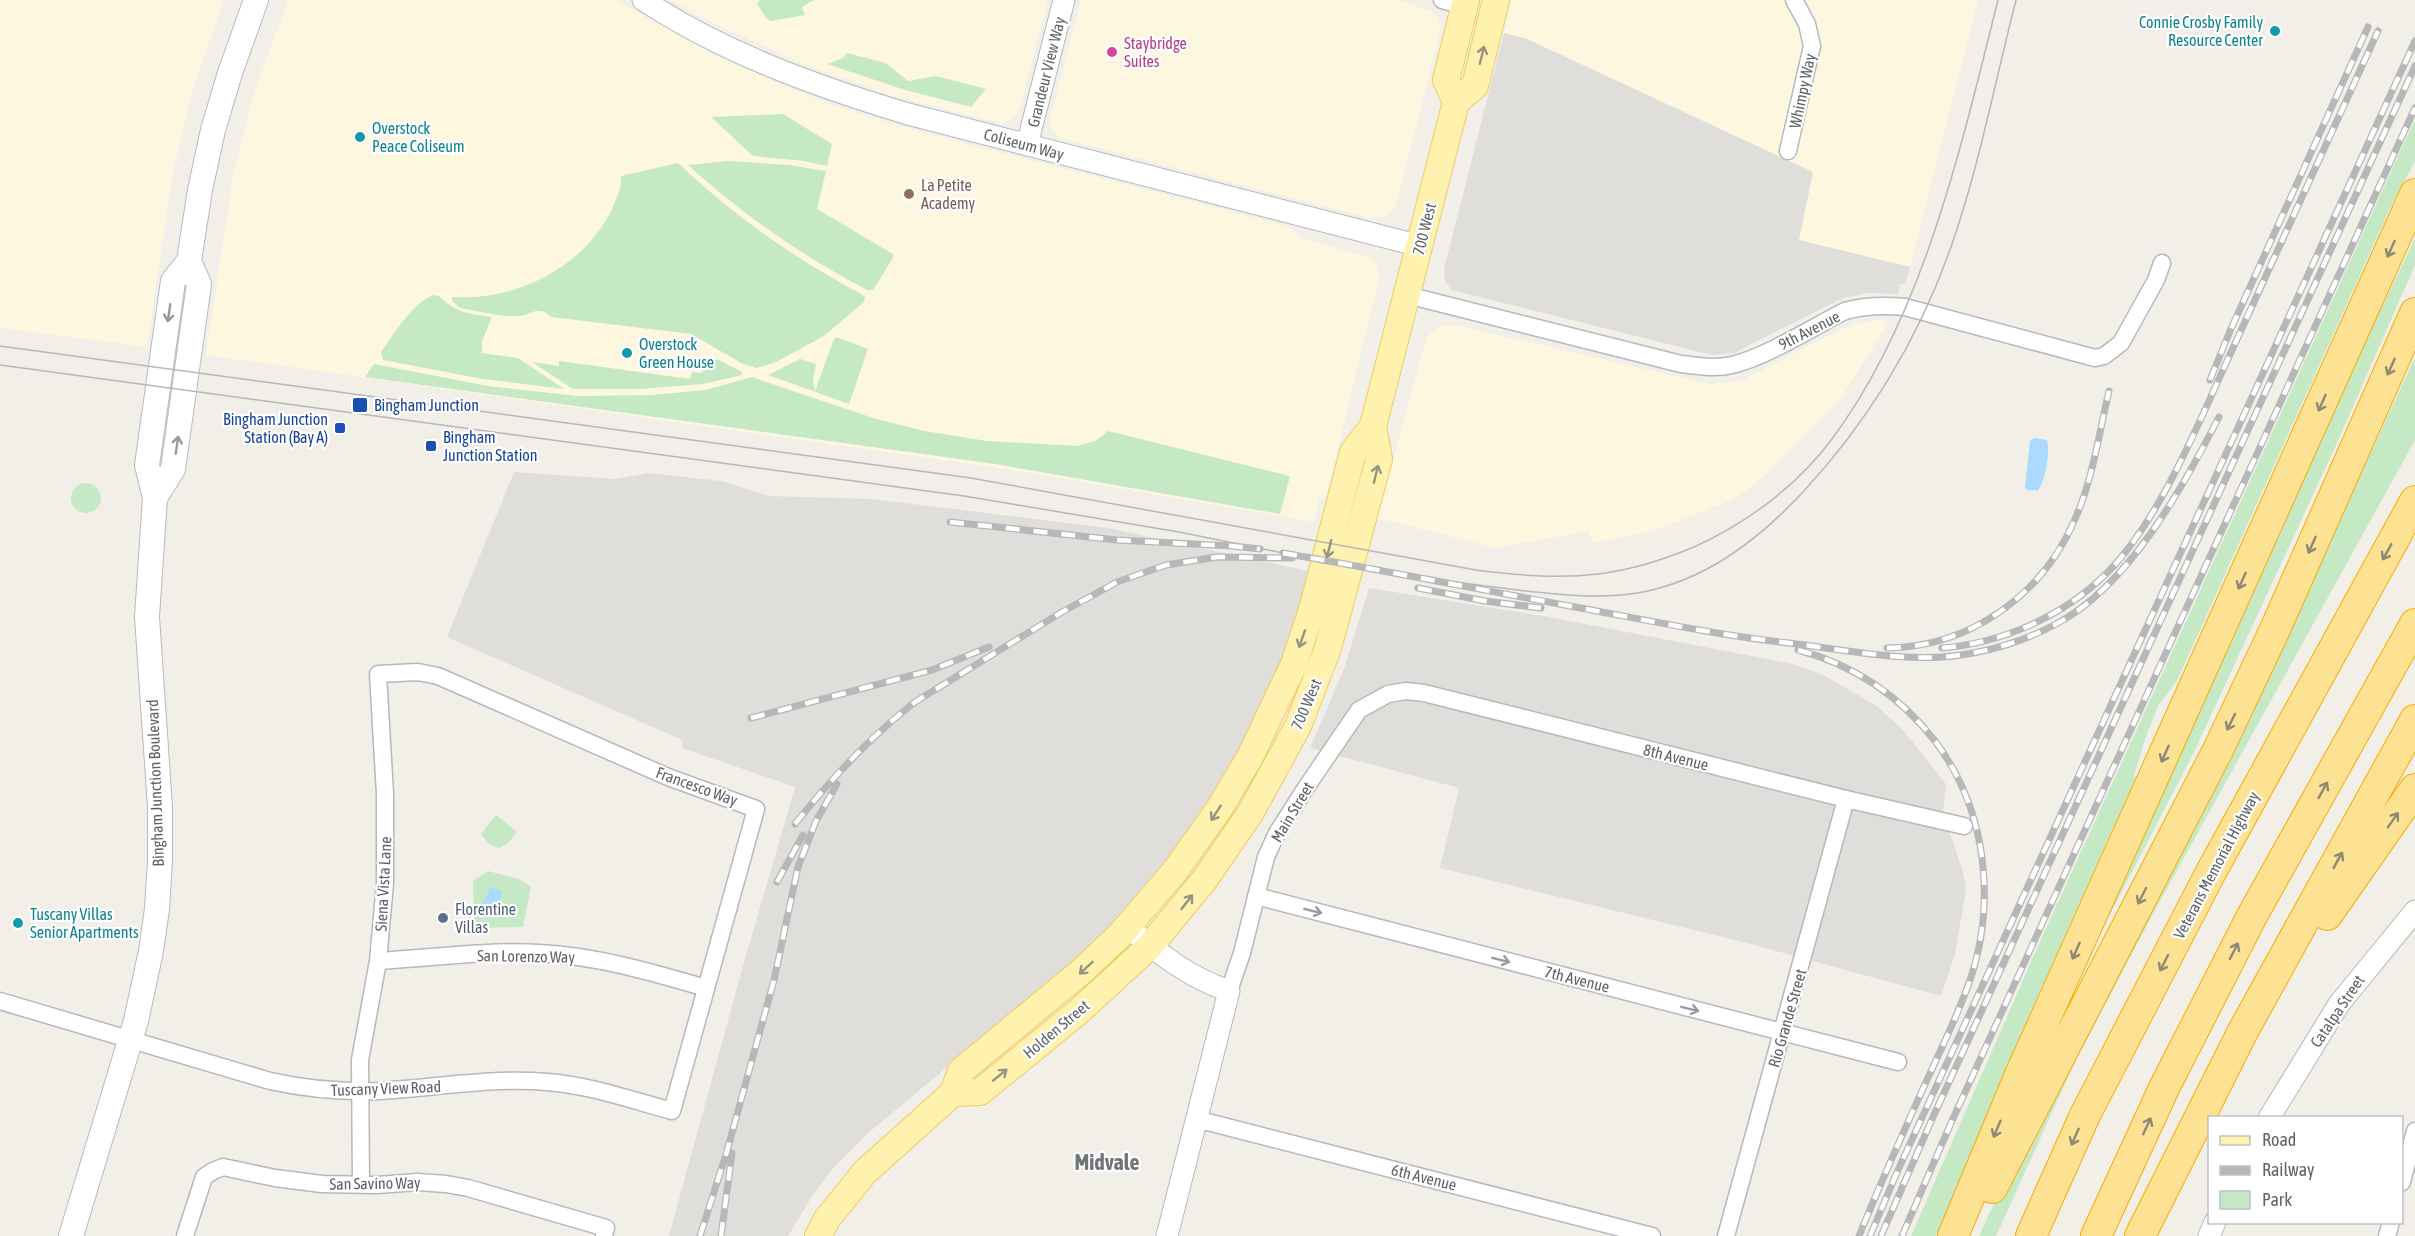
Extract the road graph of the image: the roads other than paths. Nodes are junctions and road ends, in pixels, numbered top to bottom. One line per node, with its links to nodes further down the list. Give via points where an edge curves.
1 (256, 0): 33 (main road, Bingham Junction Boulevard, via 213,130 200,190 189,261 199,284 173,469 155,498 147,617 159,780 160,861 151,951)
2 (643, 0): 8 (street, Coliseum Way, via 728,47 847,96)
3 (1064, 0): 8 (street, Grandeur View Way)
4 (1496, 0): 7 (main road, 700 West, one-way to 4, via 1475,86)
5 (1794, 0): 9 (street, Whimpy Way, via 1807,24 1812,46)
6 (1457, 2): 7 (main road, via 1446,80)
7 (1456, 102): 11 (main road, 700 West)
8 (1027, 145): 11 (street, Coliseum Way)
9 (1788, 150)
10 (2414, 200): 51 (highway, one-way to 51, via 2020,1076)
11 (1420, 246): 13 (main road, 700 West)
12 (2162, 263): 13 (street, 9th Avenue, via 2121,343 2095,358 1905,307 1881,305 1845,311 1754,358 1708,368)
13 (1407, 295): 15 (main road, 700 West)
14 (2415, 313): 52 (highway, one-way to 52, via 2218,750)
15 (1373, 426): 26 (main road, 700 West, one-way to 26, via 1353,452 1312,610 1268,723 1193,848); 27 (main road, 700 West, one-way to 15, via 1231,844 1270,779 1309,700 1337,619 1379,459)
16 (2415, 501): 53 (highway, Veterans Memorial Highway, one-way to 53, via 2205,882 2085,1115)
17 (2415, 624): 54 (highway, one-way to 17, via 2164,1088 2253,914)
18 (378, 674): 28 (street, Siena Vista Lane, via 386,838); 29 (street, Francesco Way, via 418,672 438,676 668,777 756,809)
19 (1388, 694): 22 (street, 8th Avenue, via 1424,693); 24 (street, Main Street, via 1359,710 1305,789 1266,857)
20 (2415, 720): 38 (highway, one-way to 20)
21 (2415, 789): 38 (highway, one-way to 21, via 2305,947)
22 (1846, 800): 23 (street, 8th Avenue); 32 (street, Rio Grande Street)
23 (1964, 826)
24 (1256, 896): 30 (street, Main Street); 32 (street, 7th Avenue, one-way to 32)
25 (2412, 922): 39 (street, Catalpa Street, via 2339,1004)
26 (1128, 927): 27 (street); 36 (main road, Holden Street, one-way to 36, via 1082,971 961,1071)
27 (1150, 946): 30 (street, via 1190,974); 36 (main road, Holden Street, one-way to 27, via 980,1092 1078,1012)
28 (378, 961): 29 (street, San Lorenzo Way, via 496,953 564,955 634,967); 35 (street, Siena Vista Lane, via 361,1047)
29 (706, 988): 37 (street, Francesco Way)
30 (1229, 991): 40 (street, Main Street)
31 (0, 1001): 33 (street, Tuscany View Road)
32 (1782, 1032): 34 (street, 7th Avenue); 50 (street, Rio Grande Street)
33 (130, 1039): 35 (street, Tuscany View Road, via 287,1085); 45 (main road, Bingham Junction Boulevard)
34 (1898, 1062)
35 (360, 1091): 37 (street, Tuscany View Road, via 503,1081 549,1082); 43 (street, Siena Vista Lane)
36 (953, 1093): 47 (main road, Holden Street, via 865,1172)
37 (672, 1111)
38 (2199, 1115): 55 (highway)
39 (2270, 1116)
40 (1196, 1119): 48 (street, Main Street); 49 (street, 6th Avenue)
41 (2415, 1131): 42 (street)
42 (2403, 1178)
43 (361, 1185): 44 (street, San Savino Way, via 446,1184); 46 (street, San Savino Way, via 298,1182 218,1168 201,1182)
44 (605, 1232)
45 (71, 1236)
46 (185, 1236)
47 (818, 1236)
48 (1167, 1236)
49 (1652, 1236)
50 (1725, 1236)
51 (1953, 1236)
52 (1969, 1236)
53 (2031, 1236)
54 (2096, 1236)
55 (2140, 1236)

